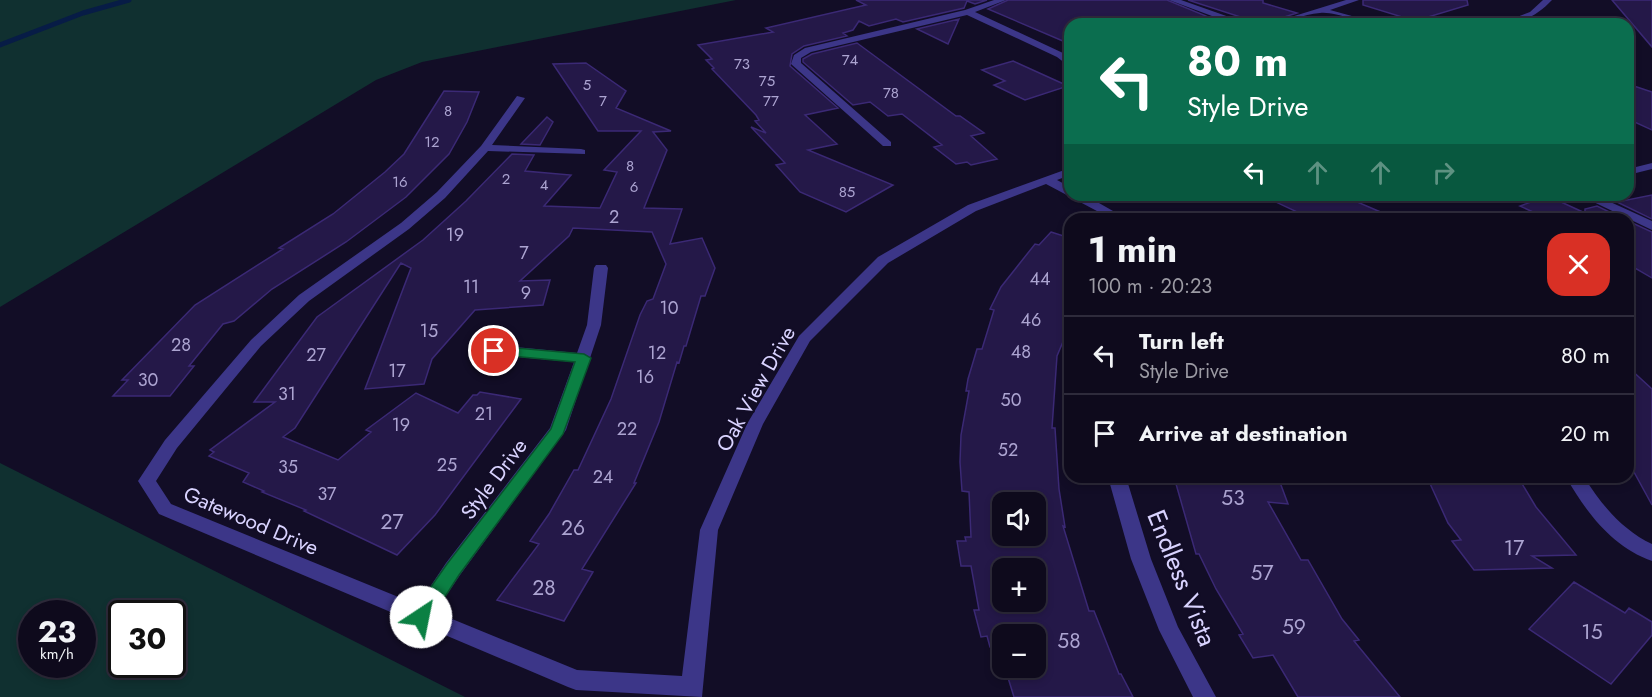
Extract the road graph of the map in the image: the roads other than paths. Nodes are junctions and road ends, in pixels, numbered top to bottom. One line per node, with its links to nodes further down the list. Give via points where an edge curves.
1 (1002, 0): 6 (street)
2 (1173, 0): 7 (street)
3 (1355, 0): 5 (street)
4 (1548, 0): 11 (street, via 1533,14)
5 (1323, 10): 8 (street); 9 (street); 10 (street)
6 (969, 12): 12 (street); 14 (street, via 808,50 797,57 796,63)
7 (1225, 18)
8 (1294, 18)
9 (1340, 18)
10 (1352, 18)
11 (1521, 18)
12 (1064, 59)
13 (520, 98): 15 (street, Gatewood Drive)
14 (887, 144)
15 (485, 148): 16 (street); 34 (street, Gatewood Drive, via 405,226 304,298 256,343 171,444 147,482 165,509)
16 (580, 152)
17 (1652, 166): 18 (street)
18 (1634, 170)
19 (1064, 173): 20 (street, Oak View Drive)
20 (1046, 179): 21 (street); 35 (street, Oak View Drive, via 972,207 883,260 804,339 755,424 709,530)
21 (1064, 189)
22 (1087, 201): 24 (street)
23 (1598, 201): 25 (street)
24 (1110, 213)
25 (1624, 213)
26 (1634, 218): 27 (street)
27 (1652, 226)
28 (601, 268): 30 (street, Style Drive, via 594,325)
29 (494, 351): 30 (street)
30 (584, 358): 34 (street, Style Drive, via 558,430)
31 (1119, 483): 36 (street, Endless Vista, via 1141,559 1168,630)
32 (1579, 483): 33 (street, via 1600,514 1624,537)
33 (1652, 553)
34 (421, 617): 35 (street, Gatewood Drive, via 576,680)
35 (690, 692)
36 (1205, 697)

